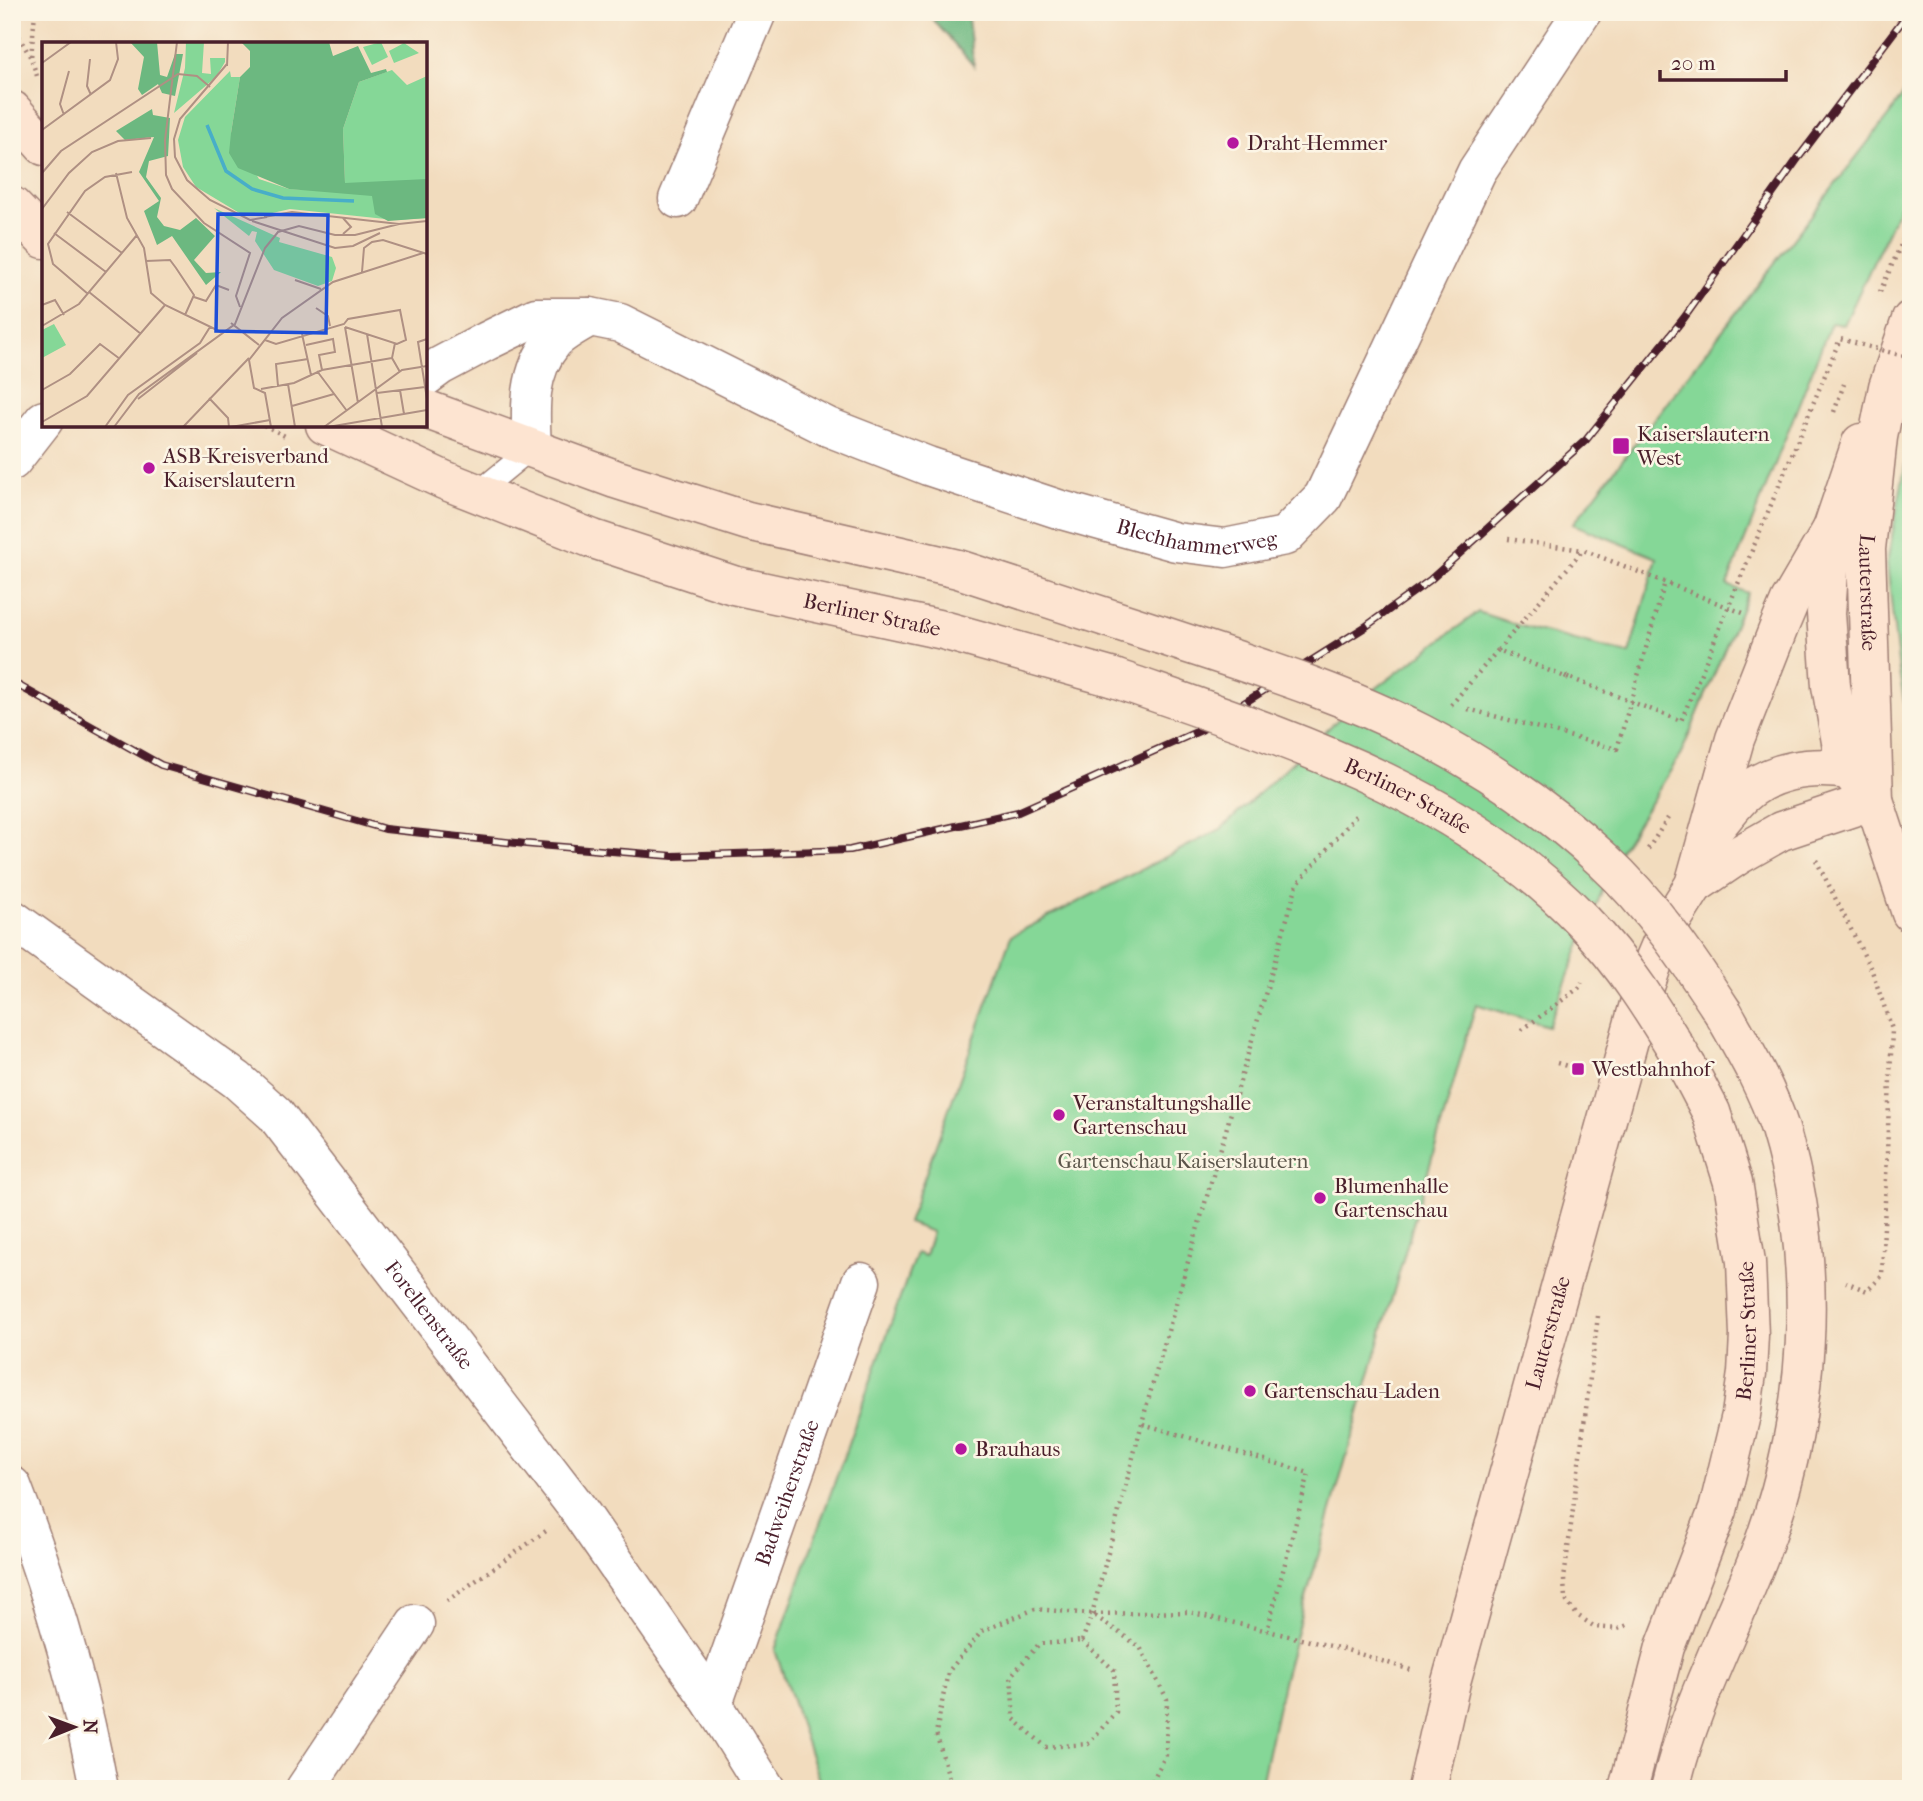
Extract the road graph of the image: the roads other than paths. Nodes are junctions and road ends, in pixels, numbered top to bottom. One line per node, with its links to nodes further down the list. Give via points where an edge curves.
1 (757, 12): 5 (street)
2 (1582, 12): 8 (street, Blechhammerweg, via 1477,171 1323,497 1285,536 1225,548 1176,542 1058,509 928,467 828,427 631,328)
3 (27, 100): 4 (main road)
4 (42, 141)
5 (678, 199)
6 (12, 206): 7 (main road)
7 (42, 237)
8 (590, 317): 11 (street, Blechhammerweg, via 536,317); 15 (street, via 554,341 535,375 530,403)
9 (1911, 320): 10 (main road, Lauterstraße)
10 (1899, 372): 18 (main road, Lauterstraße, via 1868,426); 20 (main road, Lauterstraße, via 1878,437 1866,549)
11 (427, 376)
12 (427, 410): 15 (main road)
13 (42, 423): 16 (street)
14 (329, 427): 17 (main road, Berliner Straße)
15 (532, 448): 17 (lane); 34 (main road, bridge, via 748,521 958,569 1237,661 1377,713 1451,750 1546,811 1613,870 1656,918 1724,1014 1765,1089 1789,1165 1805,1282 1802,1389 1787,1473 1774,1517 1687,1728)
16 (12, 461)
17 (477, 493): 33 (main road, Berliner Straße, bridge, via 593,539 733,585 943,630 1114,678 1260,729 1439,808 1505,852 1567,905 1614,955 1688,1068 1711,1112 1733,1182 1747,1275 1749,1335 1741,1415 1717,1510 1665,1647)
18 (1832, 529): 19 (main road, Lauterstraße, via 1828,645 1837,724); 21 (main road, via 1779,627 1735,740)
19 (1849, 770): 20 (main road, Lauterstraße); 21 (main road, Lauterstraße, via 1796,770 1762,781 1742,796)
20 (1874, 800): 22 (main road, Lauterstraße, via 1801,822); 23 (main road, Lauterstraße)
21 (1706, 839): 22 (main road, Lauterstraße)
22 (1694, 885): 32 (main road, Lauterstraße, via 1670,923 1639,1004 1451,1682)
23 (1911, 913)
24 (12, 919): 28 (street, Forellenstraße, via 237,1080 275,1114 578,1509)
25 (861, 1282): 28 (street, Badweiherstraße)
26 (12, 1486): 29 (street, via 56,1609)
27 (415, 1624): 30 (street)
28 (713, 1704): 31 (street, Forellenstraße)
29 (99, 1789)
30 (305, 1789)
31 (766, 1789)
32 (1427, 1789)
33 (1628, 1789)
34 (1670, 1789)

